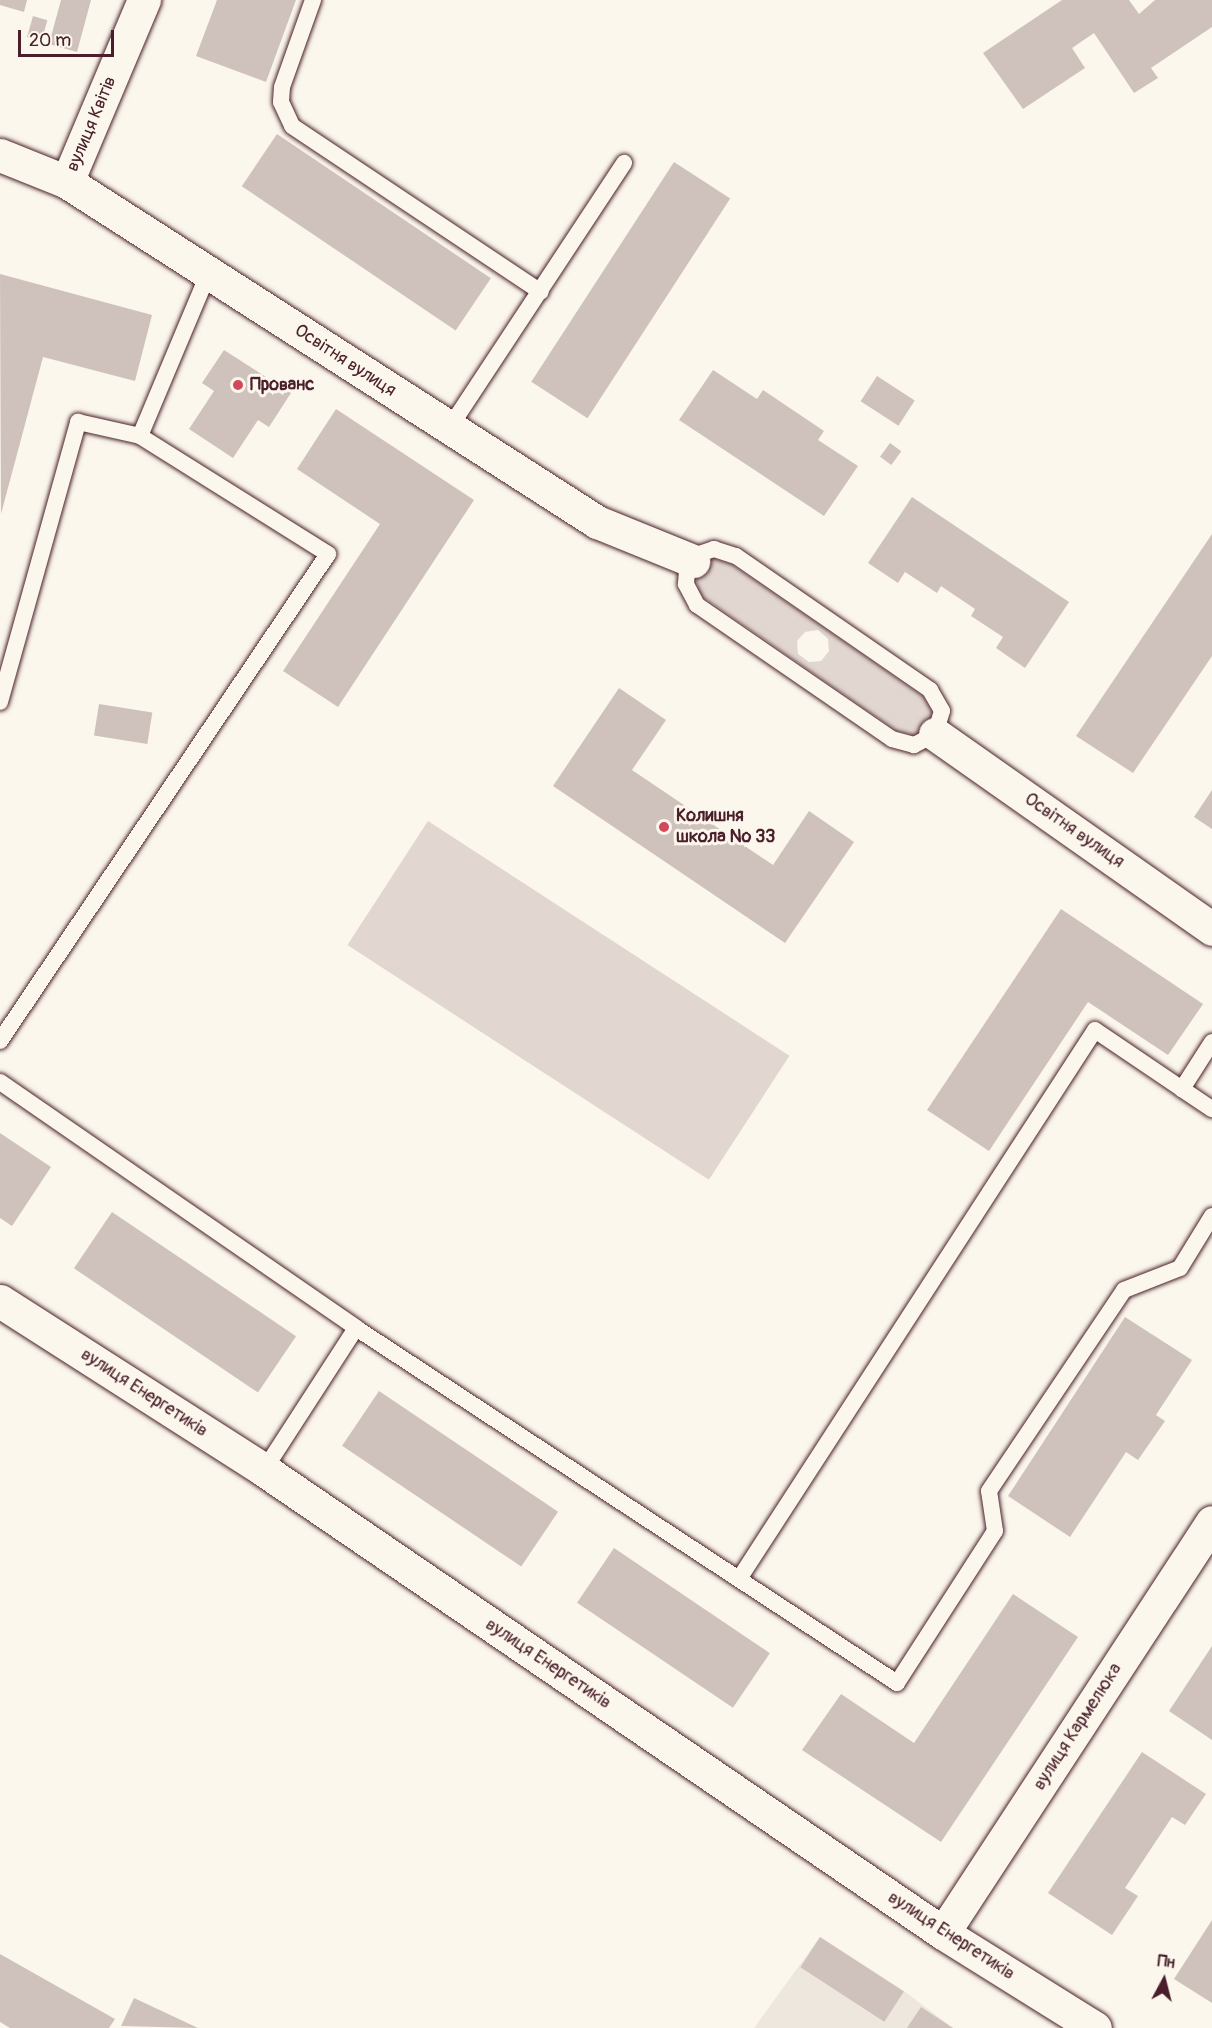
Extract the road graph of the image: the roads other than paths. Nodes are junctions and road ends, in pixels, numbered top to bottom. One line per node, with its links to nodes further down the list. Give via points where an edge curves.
1 (144, 0): 5 (street, вулиця Квітів)
2 (313, 0): 7 (lane, via 282,87 281,102 292,126)
3 (0, 155): 5 (street, Освітня вулиця)
4 (624, 163): 7 (lane)
5 (67, 182): 6 (street, Освітня вулиця)
6 (209, 272): 8 (street, Освітня вулиця); 9 (lane)
7 (541, 292): 8 (lane)
8 (448, 430): 10 (street, Освітня вулиця, via 597,522)
9 (140, 436): 11 (lane, via 78,422); 14 (lane, via 328,554)
10 (693, 561): 12 (lane, via 686,584 697,605 892,739 914,745); 12 (lane, via 714,549 736,556 930,690 942,711)
11 (0, 702)
12 (935, 734): 13 (street, Освітня вулиця)
13 (1212, 929)
14 (0, 1041)
15 (1212, 1042): 17 (lane)
16 (0, 1083): 21 (lane)
17 (1182, 1089): 18 (lane); 24 (lane, via 1095,1030)
18 (1212, 1109)
19 (1212, 1216): 24 (lane, via 1180,1268 1124,1290 990,1491 995,1531 897,1683)
20 (0, 1301): 22 (street, вулиця Енергетиків)
21 (356, 1328): 22 (lane); 24 (lane)
22 (264, 1470): 25 (street, вулиця Енергетиків)
23 (1212, 1522): 25 (street, вулиця Кармелюка)
24 (739, 1579)
25 (944, 1933): 26 (street, вулиця Енергетиків)
26 (1095, 2028)

